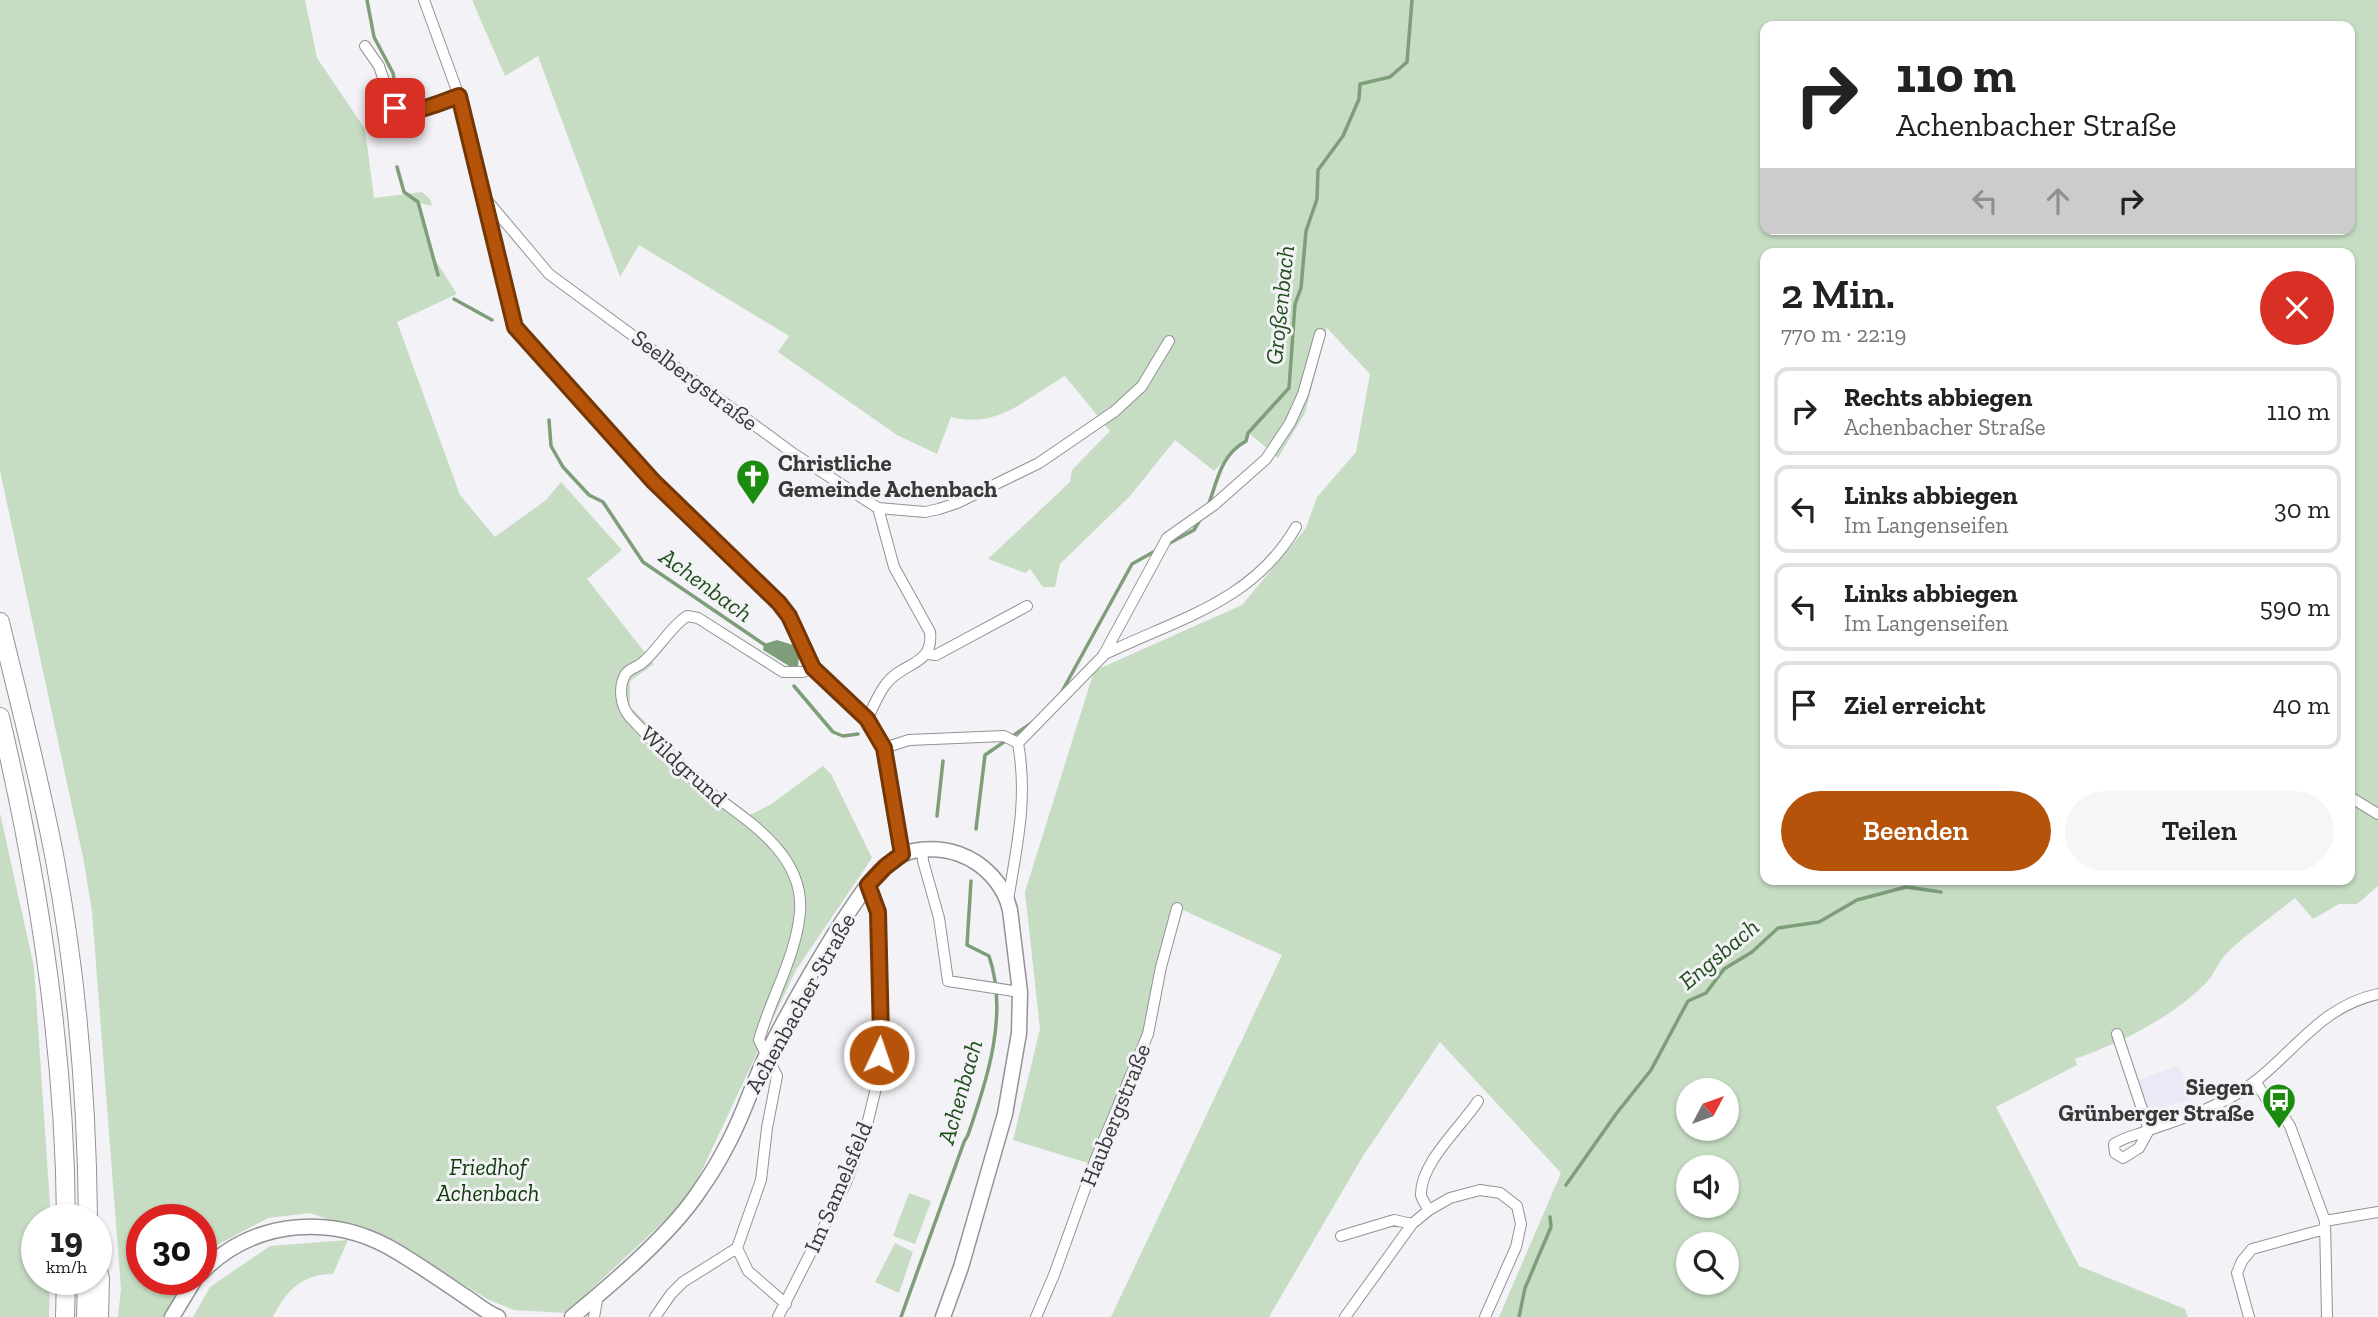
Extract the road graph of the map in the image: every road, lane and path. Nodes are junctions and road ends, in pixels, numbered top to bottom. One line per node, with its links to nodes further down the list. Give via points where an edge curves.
1 (424, 0): 3 (street)
2 (365, 46): 3 (street, via 399,111 414,111)
3 (459, 96): 4 (street)
4 (484, 196): 7 (street, Seelbergstraße, via 549,274 794,454); 13 (street, via 515,327 653,481 779,603)
5 (1320, 334): 12 (street, via 1303,394 1281,438 1266,459 1214,505 1167,538)
6 (1169, 341): 7 (street, Seelbergstraße, via 1142,386 1115,411 1039,463 939,509)
7 (878, 508): 11 (street, via 894,567 930,632)
8 (1296, 527): 12 (street, via 1247,584 1206,611)
9 (1027, 606): 11 (street, via 936,655)
10 (0, 622): 32 (highway, via 55,860 69,949 85,1114)
11 (928, 654): 15 (street, via 887,682)
12 (1103, 656): 16 (street)
13 (813, 668): 15 (street); 28 (street, Wildgrund, via 783,672 687,615 644,662 629,670 622,690 623,708 643,731 688,775 768,838 793,870 800,910 795,943 759,1040)
14 (0, 717): 31 (highway, via 45,947 61,1102)
15 (867, 719): 17 (street)
16 (1018, 743): 17 (street, via 1004,736 909,740); 23 (street, via 1023,814)
17 (884, 748): 21 (street)
18 (2355, 800): 19 (street)
19 (2378, 814)
20 (922, 849): 21 (main road, Achenbacher Straße); 23 (main road, Achenbacher Straße, via 969,858 997,881); 25 (street, via 948,981)
21 (902, 854): 22 (main road, Achenbacher Straße)
22 (868, 885): 28 (main road, Achenbacher Straße, via 819,958); 45 (street, Im Samelsfeld, via 878,912 881,1036 875,1092 845,1185)
23 (1008, 901): 25 (main road, Achenbacher Straße)
24 (1177, 908): 56 (street, Haubergstraße, via 1148,1034)
25 (1020, 992): 55 (main road, Achenbacher Straße, via 1020,1033 1005,1114)
26 (2378, 994): 29 (street, via 2334,1011)
27 (2117, 1034): 29 (street, via 2149,1130)
28 (766, 1057): 38 (street, via 777,1076 761,1180); 44 (main road, Achenbacher Straße, via 726,1148 698,1193 659,1239)
29 (2255, 1081): 36 (street, via 2290,1126)
30 (1478, 1101): 33 (street, via 1424,1178 1421,1198)
31 (65, 1204)
32 (88, 1204)
33 (1429, 1210): 35 (street); 58 (street, via 1450,1198 1480,1190 1500,1194 1517,1206 1521,1224 1516,1247)
34 (2378, 1212): 36 (street)
35 (1412, 1224): 37 (street, via 1394,1220); 57 (street)
36 (2325, 1225): 59 (street, via 2252,1249 2242,1261 2236,1273); 60 (street)
37 (1341, 1236)
38 (737, 1248): 45 (street, via 748,1271); 53 (street, via 683,1282)
39 (217, 1259): 50 (main road, via 268,1232 331,1227 396,1251)
40 (66, 1295): 46 (highway)
41 (87, 1295): 47 (highway)
42 (100, 1295): 48 (highway)
43 (185, 1295): 49 (main road)
44 (598, 1295): 51 (main road, Achenbacher Straße); 52 (street)
45 (786, 1304): 54 (street, Im Samelsfeld)
46 (65, 1317)
47 (86, 1317)
48 (99, 1317)
49 (172, 1317)
50 (498, 1317)
51 (572, 1317)
52 (594, 1317)
53 (655, 1317)
54 (778, 1317)
55 (943, 1317)
56 (1036, 1317)
57 (1345, 1317)
58 (1485, 1317)
59 (2249, 1317)
60 (2327, 1317)

